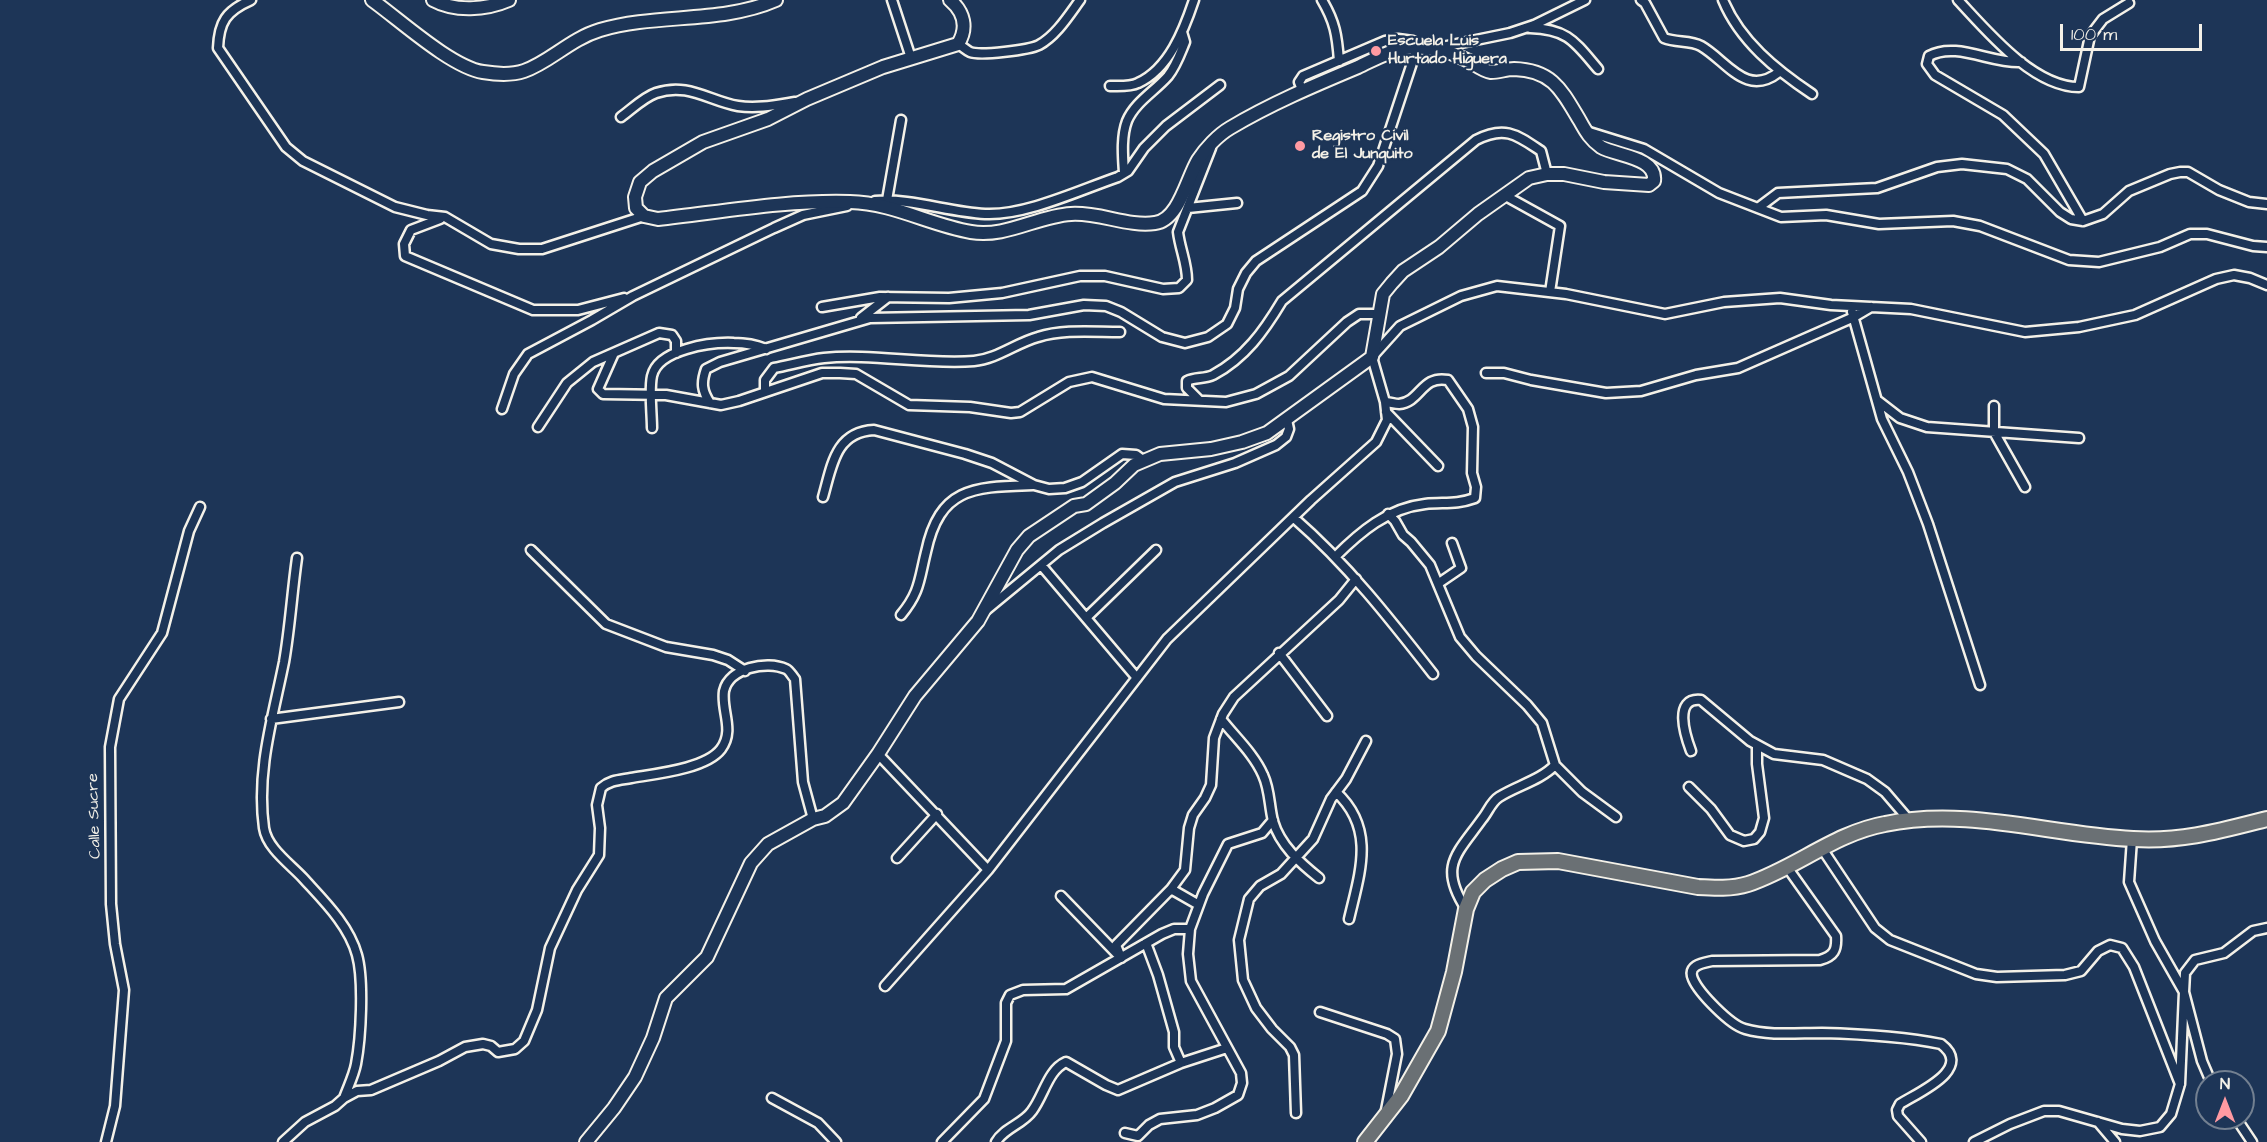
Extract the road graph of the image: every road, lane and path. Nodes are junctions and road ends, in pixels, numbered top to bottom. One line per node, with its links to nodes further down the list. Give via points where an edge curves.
1 (251, 0): 45 (street, via 226,16 219,31 218,48 286,147 303,161 395,207)
2 (372, 0): 5 (street, via 458,64 500,74 524,71 576,39 601,29 734,12)
3 (433, 0): 4 (street, via 462,9)
4 (509, 0)
5 (776, 0)
6 (892, 0): 21 (street)
7 (950, 0): 18 (street, via 963,16 965,28)
8 (1080, 0): 18 (street, via 1040,45 978,54)
9 (1194, 0): 17 (street)
10 (1322, 0): 22 (street, via 1336,30)
11 (1585, 0): 16 (street)
12 (1641, 0): 25 (street, via 1664,38 1700,45 1750,81 1766,80)
13 (1723, 0): 25 (street, via 1748,41)
14 (1958, 0): 23 (street)
15 (2129, 3): 23 (street, via 2103,19 2090,36 2079,87 2045,78)
16 (1527, 28): 20 (street); 24 (street, via 1549,28 1563,33)
17 (1182, 32): 27 (street, via 1155,74 1136,84); 35 (street, via 1185,42 1176,62 1127,121)
18 (958, 44): 21 (street)
19 (1417, 48): 20 (street); 22 (street, via 1413,41 1385,41); 28 (street, via 1391,52); 57 (street, via 1378,166 1362,191 1256,261 1238,289 1227,324 1208,337 1185,343 1162,337 1106,306 1084,305 1029,315 909,316)
20 (1434, 49): 33 (street, via 1490,72 1540,72 1560,90)
21 (911, 58): 30 (street)
22 (1339, 61): 28 (street, via 1304,76 1299,82)
23 (2021, 62): 46 (street, via 2008,63 1951,51 1935,52 1927,64 1935,75 2003,115 2044,154)
24 (1598, 69)
25 (1779, 72): 29 (street)
26 (1220, 85): 35 (street, via 1166,126)
27 (1110, 87)
28 (1303, 92): 34 (street, via 1228,129)
29 (1812, 94)
30 (807, 99): 31 (street, via 764,107 739,106 689,90 674,90 655,93); 44 (street, via 768,119 703,142 653,171 640,182 635,196 636,208)
31 (621, 117)
32 (901, 120): 38 (street)
33 (1586, 131): 36 (street, via 1591,140 1605,149 1627,155 1652,170 1654,181 1642,185); 43 (street, via 1644,149 1719,193)
34 (1213, 142): 39 (street, via 1198,160 1175,208 1165,221 1154,224 1069,214 998,233 973,233 888,207); 42 (street)
35 (1124, 173): 38 (street, via 1029,208 999,214 950,211)
36 (1547, 174): 37 (street, via 1529,178); 66 (street, via 1542,151 1517,134 1502,131 1476,140 1282,301 1263,332 1235,363 1210,376 1187,381 1187,388)
37 (1504, 195): 49 (street, via 1560,226); 55 (street, via 1403,271 1383,294)
38 (887, 200): 39 (street)
39 (860, 203): 44 (street, via 817,202 658,219); 50 (street, via 803,215)
40 (1237, 203): 42 (street)
41 (2267, 204): 46 (street, via 2249,202 2188,172 2180,172 2129,191 2103,213)
42 (1188, 208): 51 (street, via 1178,232 1187,266 1187,280 1179,288 1163,289 1105,276 1080,276 1002,293 950,298)
43 (1758, 208): 46 (street, via 1778,193 1877,188 1937,167 1962,164 2007,169 2027,179 2060,212); 47 (street, via 1781,217 1826,215 1879,224 1953,221 1980,226 2069,260 2099,262 2160,248 2190,234)
44 (644, 216): 45 (street, via 542,249 491,244)
45 (445, 217): 50 (street, via 411,231 404,244 405,256 533,310 578,310)
46 (2083, 221)
47 (2267, 247)
48 (2267, 285): 54 (street, via 2234,275 2216,279 2135,315 2050,331 2025,332 1911,309)
49 (1550, 292): 52 (street, via 1665,314 1724,302 1780,298); 62 (street, via 1497,286 1461,296 1400,326)
50 (633, 296): 71 (street, via 528,354 514,374)
51 (888, 297): 53 (street); 57 (street)
52 (1851, 306): 54 (street); 56 (street)
53 (822, 307)
54 (1871, 307): 56 (street)
55 (1378, 314): 62 (street); 66 (street, via 1359,314 1289,376 1256,394 1226,402)
56 (1854, 317): 63 (street, via 1738,368 1641,391 1606,393); 67 (street)
57 (856, 322): 59 (street)
58 (1120, 332): 64 (street, via 1042,336 976,361 824,358 774,368 765,380)
59 (767, 349): 61 (street, via 733,342); 69 (street, via 706,369 703,392)
60 (614, 353): 61 (street, via 659,333 672,336); 65 (street, via 598,389 603,394); 74 (street, via 593,362 567,383)
61 (675, 353): 65 (street, via 659,363 652,376)
62 (1372, 357): 68 (street); 73 (street)
63 (1486, 373)
64 (765, 391): 66 (street, via 822,373 856,374 909,405 970,406 1011,413 1020,412 1069,382 1092,377 1164,399); 69 (street, via 721,405)
65 (652, 395): 69 (street); 75 (street)
66 (1199, 400)
67 (1877, 401): 76 (street, via 1914,424); 101 (street, via 1928,524)
68 (1385, 402): 72 (street); 84 (street, via 1409,401 1430,381 1448,380 1468,409 1473,427 1472,473 1476,487 1475,498 1459,504 1424,504)
69 (710, 403)
70 (1994, 406): 76 (street)
71 (502, 409)
72 (1386, 412): 79 (street); 85 (street, via 1387,420 1376,442)
73 (1287, 420): 78 (street, via 1242,442 1160,454); 91 (street, via 1286,437 1276,445 1175,483 1094,528)
74 (538, 427)
75 (652, 428)
76 (1994, 432): 77 (street); 81 (street)
77 (2079, 438)
78 (1144, 461): 80 (street, via 1136,455 1122,454 1082,483 1049,489); 94 (street, via 1086,504 1074,506 1029,536 1017,550)
79 (1438, 466)
80 (1034, 485): 82 (street, via 992,463 874,430 861,431 837,448); 95 (street, via 991,486 964,493 948,503 937,518 926,549 920,584)
81 (2025, 487)
82 (823, 497)
83 (200, 507): 148 (street, Calle Sucre, via 189,531 162,633 119,699 110,747 111,904 124,990 115,1106)
84 (1388, 514): 89 (street); 93 (street, via 1430,565)
85 (1294, 518): 89 (street); 100 (street, via 1167,639)
86 (1452, 543): 93 (street, via 1461,568)
87 (531, 550): 98 (street, via 606,624 666,647 714,655)
88 (1156, 550): 96 (street)
89 (1335, 556): 92 (street)
90 (297, 558): 104 (street, via 284,660)
91 (1041, 565): 94 (street); 96 (street)
92 (1356, 579): 97 (street, via 1339,600); 99 (street)
93 (1439, 583): 110 (street, via 1460,637 1542,723)
94 (983, 614): 109 (street, via 915,696)
95 (901, 615)
96 (1086, 618): 100 (street)
97 (1279, 653): 103 (street); 105 (street, via 1234,697)
98 (745, 671): 115 (street, via 773,666 788,670 795,679 803,782); 142 (street, via 733,676 725,688 728,731 717,753 686,768 614,781 601,788 597,805 599,855 577,890 550,948 537,1010 521,1044 502,1052 483,1044 465,1047 371,1090 357,1091)
99 (1433, 674)
100 (1137, 678): 124 (street)
101 (1980, 685)
102 (399, 702): 104 (street)
103 (1327, 716)
104 (271, 719): 142 (street, via 263,762 264,831 345,928 357,955 360,1010 356,1065)
105 (1221, 719): 117 (street, via 1262,773); 126 (street, via 1214,738 1211,785 1189,828 1185,870)
106 (1366, 741): 112 (street)
107 (1757, 745): 108 (street, via 1701,700 1693,699 1686,704 1683,714); 111 (street, via 1764,818 1754,839 1744,841 1730,835); 118 (street, via 1774,754 1823,760 1867,779 1885,792)
108 (1691, 751)
109 (878, 754): 113 (street); 115 (street, via 843,803)
110 (1555, 765): 114 (street, via 1582,792); 129 (street, via 1496,799 1456,855 1450,876)
111 (1689, 787)
112 (1336, 792): 122 (street, via 1313,839); 130 (street, via 1348,803 1362,832 1362,865)
113 (937, 814): 121 (street); 124 (street)
114 (1617, 817)
115 (813, 819): 150 (street, via 768,844 751,863 707,957 666,998 635,1077)
116 (2267, 819): 119 (main road, via 2180,840)
117 (1273, 820): 122 (street); 128 (street, via 1262,833 1228,844)
118 (1909, 820): 119 (main road, via 1962,818); 120 (main road, via 1863,829)
119 (2132, 839): 136 (street, via 2129,882 2155,941)
120 (1821, 848): 123 (main road); 141 (street, via 1875,928 1890,940 1976,974 2065,975 2081,971 2098,951 2110,945 2122,948 2134,967)
121 (897, 858)
122 (1295, 858): 125 (street); 144 (street, via 1249,899 1239,953 1243,980 1256,1008 1294,1055)
123 (1787, 867): 129 (main road, via 1747,884 1722,888 1558,861 1518,862 1485,880 1473,892); 155 (street, via 1836,936 1837,947 1831,956 1820,960 1713,961 1697,965 1692,978 1743,1029 1866,1034 1941,1044 1949,1050 1952,1060 1943,1078 1900,1104 1897,1110)
124 (988, 870): 135 (street)
125 (1319, 878)
126 (1171, 889): 128 (street); 134 (street, via 1116,945)
127 (1061, 896): 134 (street)
128 (1199, 904): 132 (street)
129 (1466, 909): 145 (main road, via 1438,1031)
130 (1349, 919)
131 (2267, 928): 136 (street, via 2253,932 2224,953 2195,960 2185,973)
132 (1190, 929): 133 (street, via 1174,929); 138 (street, via 1191,981)
133 (1146, 943): 134 (street); 139 (street)
134 (1121, 958): 152 (street, via 1066,989 1023,990 1011,995 1005,1003 1005,1041 984,1099)
135 (885, 986)
136 (2184, 992): 140 (street); 141 (street)
137 (1320, 1012): 145 (street, via 1395,1039 1397,1054)
138 (1227, 1048): 139 (street); 147 (street, via 1241,1073 1238,1095 1197,1115 1160,1119 1138,1136)
139 (1181, 1063): 153 (street, via 1118,1090 1066,1062 1057,1066 1031,1113)
140 (2205, 1070)
141 (2180, 1084): 146 (street, via 2171,1114 2160,1127 2140,1131)
142 (344, 1098): 149 (street, via 305,1122)
143 (772, 1098): 151 (street, via 818,1123)
144 (1296, 1113)
145 (1385, 1118): 154 (main road)
146 (2098, 1121): 156 (street, via 2044,1111); 157 (street)
147 (1125, 1132)
148 (106, 1142)
149 (283, 1142)
150 (586, 1142)
151 (836, 1142)
152 (942, 1142)
153 (996, 1142)
154 (1365, 1142)
155 (1921, 1142)
156 (1974, 1142)
157 (2115, 1142)

